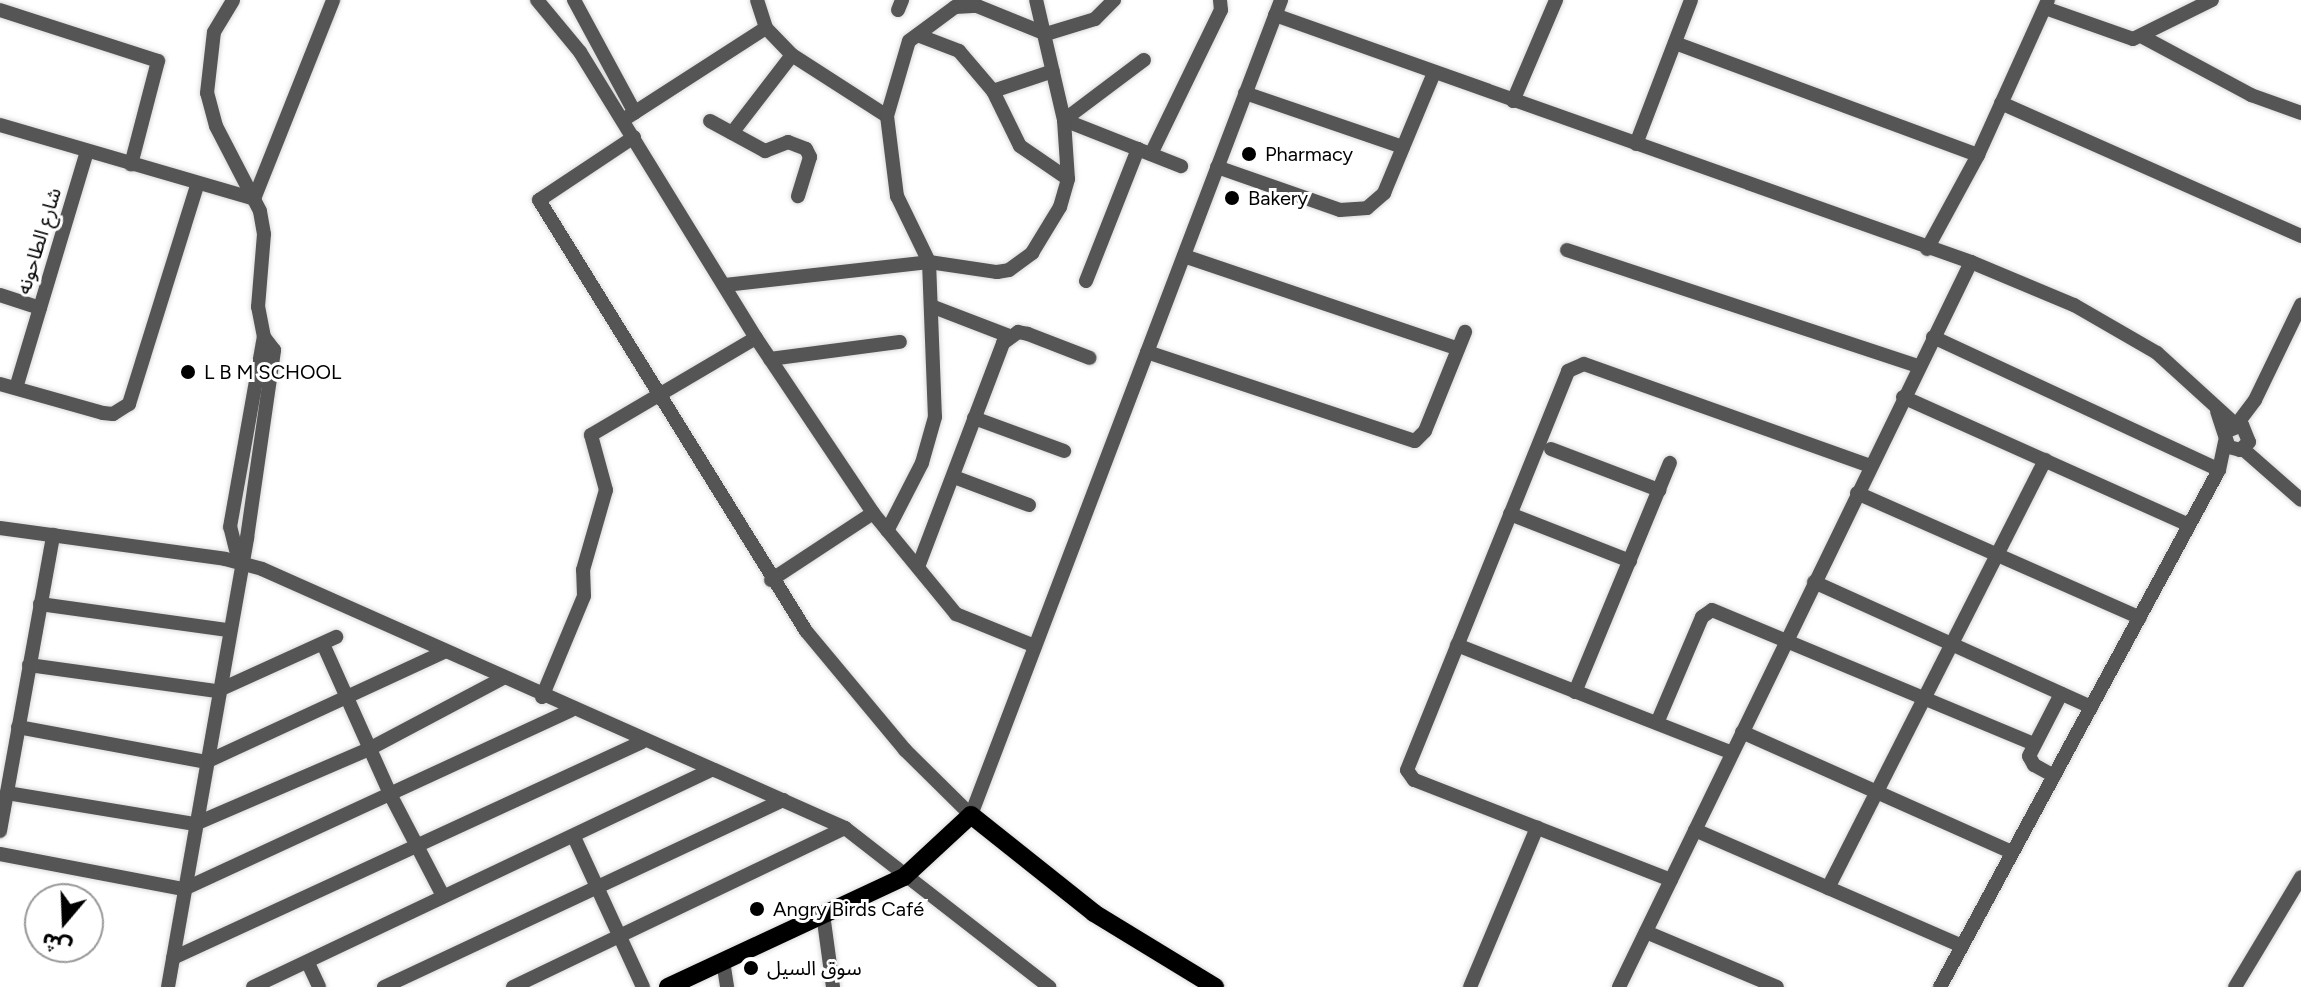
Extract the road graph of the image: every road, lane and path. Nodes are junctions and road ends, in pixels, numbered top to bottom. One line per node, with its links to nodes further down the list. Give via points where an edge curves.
1 (233, 0): 48 (street, via 214,32 207,93 216,126)
2 (333, 0): 48 (street)
3 (537, 0): 31 (street)
4 (574, 0): 31 (street)
5 (757, 0): 16 (street)
6 (1036, 0): 17 (street)
7 (1114, 0): 17 (street, via 1095,19)
8 (1220, 0): 39 (street, via 1221,10)
9 (1281, 0): 15 (street)
10 (1556, 0): 27 (street)
11 (1691, 0): 20 (street)
12 (2212, 0): 19 (street)
13 (2046, 4): 19 (street, via 2124,38); 28 (street)
14 (0, 10): 42 (street, via 158,61)
15 (1275, 15): 24 (street); 26 (street)
16 (766, 28): 21 (street); 31 (street)
17 (1046, 34): 18 (street, via 967,4 944,14); 23 (street)
18 (920, 36): 25 (street, via 959,51); 30 (street, via 909,41 904,52)
19 (2143, 37): 29 (street, via 2251,95)
20 (1675, 43): 37 (street); 41 (street)
21 (792, 55): 30 (street); 35 (street)
22 (1144, 60): 32 (street)
23 (1053, 71): 25 (street); 32 (street)
24 (1434, 73): 27 (street); 38 (street)
25 (993, 91): 45 (street, via 1020,146)
26 (1245, 93): 38 (street); 44 (street)
27 (1513, 101): 37 (street)
28 (2001, 103): 41 (street); 49 (street)
29 (2301, 113)
30 (887, 116): 53 (street, via 897,196)
31 (629, 117): 36 (street)
32 (1064, 120): 39 (street); 45 (street)
33 (710, 121): 35 (street)
34 (0, 125): 40 (street)
35 (732, 133): 47 (street, via 765,151 788,142 806,149 810,157)
36 (634, 137): 56 (street); 74 (street, via 539,200)
37 (1636, 144): 50 (street)
38 (1403, 147): 44 (street, via 1384,193 1355,211)
39 (1144, 151): 43 (street); 55 (street)
40 (87, 152): 42 (street); 60 (street, شارع الطاحونه)
41 (1978, 155): 50 (street)
42 (131, 165): 46 (street)
43 (1181, 166)
44 (1217, 167): 52 (street)
45 (1068, 179): 53 (street, via 1045,236 1009,270)
46 (197, 186): 48 (street); 73 (street, via 129,404 113,414 103,413)
47 (798, 196)
48 (254, 199): 63 (street, via 264,234 258,307)
49 (2301, 236)
50 (1927, 249): 54 (street)
51 (1567, 250): 71 (street)
52 (1184, 256): 67 (street); 68 (street)
53 (929, 262): 56 (street); 59 (street)
54 (1971, 262): 64 (street); 77 (street, via 2118,328 2157,353 2216,407)
55 (1086, 281)
56 (725, 285): 65 (street)
57 (0, 295): 60 (street)
58 (2301, 305): 77 (street)
59 (931, 306): 62 (street); 93 (street, via 931,440)
60 (40, 308): 73 (street, شارع الطاحونه)
61 (1465, 332): 67 (street)
62 (1009, 336): 69 (street, via 1028,334); 76 (street)
63 (264, 337): 97 (street, via 230,527); 97 (street, via 274,350)
64 (1933, 337): 71 (street); 83 (street)
65 (756, 338): 70 (street); 74 (street)
66 (900, 342): 70 (street)
67 (1458, 349): 68 (street, via 1425,431 1415,441)
68 (1147, 352): 107 (street)
69 (1090, 358)
70 (770, 359): 89 (street)
71 (1918, 366): 75 (street)
72 (0, 384): 73 (street)
73 (16, 388)
74 (659, 395): 99 (street); 114 (street, via 591,435 605,494 583,570 584,596)
75 (1903, 397): 80 (street); 82 (street)
76 (974, 418): 79 (street); 84 (street)
77 (2238, 436): 83 (street); 87 (street)
78 (1551, 449): 85 (street)
79 (1064, 451)
80 (2045, 460): 91 (street); 95 (street)
81 (1670, 463): 85 (street)
82 (1870, 466): 86 (street); 90 (street, via 1577,363 1568,371)
83 (2219, 470): 91 (street)
84 (954, 477): 88 (street); 98 (street)
85 (1659, 490): 96 (street)
86 (1857, 493): 95 (street); 100 (street)
87 (2301, 500)
88 (1029, 505)
89 (873, 513): 93 (street); 99 (street)
90 (1510, 514): 96 (street); 106 (street)
91 (2189, 525): 102 (street)
92 (0, 528): 94 (street)
93 (887, 531): 98 (street)
94 (53, 535): 97 (street); 101 (street)
95 (1997, 555): 102 (street); 105 (street)
96 (1630, 561): 112 (street)
97 (239, 562): 103 (street); 108 (street)
98 (918, 567): 107 (street, via 962,618)
99 (771, 580): 133 (street, via 863,704)
100 (1814, 582): 104 (street); 105 (street)
101 (40, 604): 103 (street); 109 (street)
102 (2140, 618): 117 (street)
103 (228, 630): 111 (street)
104 (1787, 638): 115 (street); 119 (street, via 1719,610 1706,612); 121 (street)
105 (1952, 644): 113 (street); 115 (street)
106 (1457, 645): 112 (street); 136 (street, via 1408,763 1409,776)
107 (1035, 646): 133 (street)
108 (446, 651): 110 (street); 116 (street)
109 (29, 665): 111 (street); 120 (street)
110 (503, 678): 114 (street); 124 (street)
111 (217, 691): 116 (street, via 329,641); 126 (street)
112 (1575, 692): 119 (street)
113 (2061, 694): 117 (street); 123 (street)
114 (542, 697): 118 (street)
115 (1924, 697): 123 (street); 129 (street)
116 (349, 698): 124 (street); 126 (street)
117 (2091, 707): 128 (street)
118 (571, 710): 122 (street); 131 (street)
119 (1657, 723): 125 (street)
120 (18, 727): 126 (street); 130 (street)
121 (1742, 732): 125 (street); 129 (street)
122 (642, 742): 127 (street); 140 (street)
123 (2034, 744): 128 (street, via 2031,763)
124 (369, 749): 131 (street); 134 (street)
125 (1732, 753): 137 (street)
126 (206, 762): 134 (street)
127 (711, 770): 132 (street); 139 (street)
128 (2054, 776): 141 (street)
129 (1877, 792): 141 (street); 147 (street)
130 (7, 793): 134 (street); 138 (street)
131 (391, 796): 140 (street); 148 (street)
132 (783, 800): 135 (street); 146 (street)
133 (971, 815): 143 (main road); 167 (main road, via 1094,913)
134 (195, 824): 148 (street)
135 (845, 828): 143 (street); 152 (street)
136 (1537, 828): 145 (street); 168 (street)
137 (1695, 830): 145 (street); 147 (street)
138 (0, 831)
139 (574, 837): 146 (street); 149 (street)
140 (416, 846): 149 (street); 154 (street)
141 (2012, 852): 153 (street)
142 (0, 854): 148 (street)
143 (904, 877): 150 (main road); 166 (street)
144 (2301, 877): 172 (street)
145 (1671, 880): 151 (street)
146 (598, 888): 152 (street); 160 (street)
147 (1828, 888): 153 (street)
148 (184, 889): 154 (street)
149 (443, 896): 156 (street)
150 (823, 914): 155 (main road); 165 (street)
151 (1646, 932): 169 (street); 170 (street)
152 (620, 937): 161 (street); 162 (street)
153 (1962, 946): 171 (street)
154 (173, 958): 157 (street)
155 (723, 961): 163 (main road); 164 (street)
156 (308, 963): 158 (street); 159 (street)
157 (168, 987)
158 (253, 987)
159 (319, 987)
160 (384, 987)
161 (513, 987)
162 (643, 987)
163 (668, 987)
164 (727, 987)
165 (833, 987)
166 (1049, 987)
167 (1215, 987)
168 (1470, 987)
169 (1619, 987)
170 (1777, 987)
171 (1940, 987)
172 (2235, 987)

